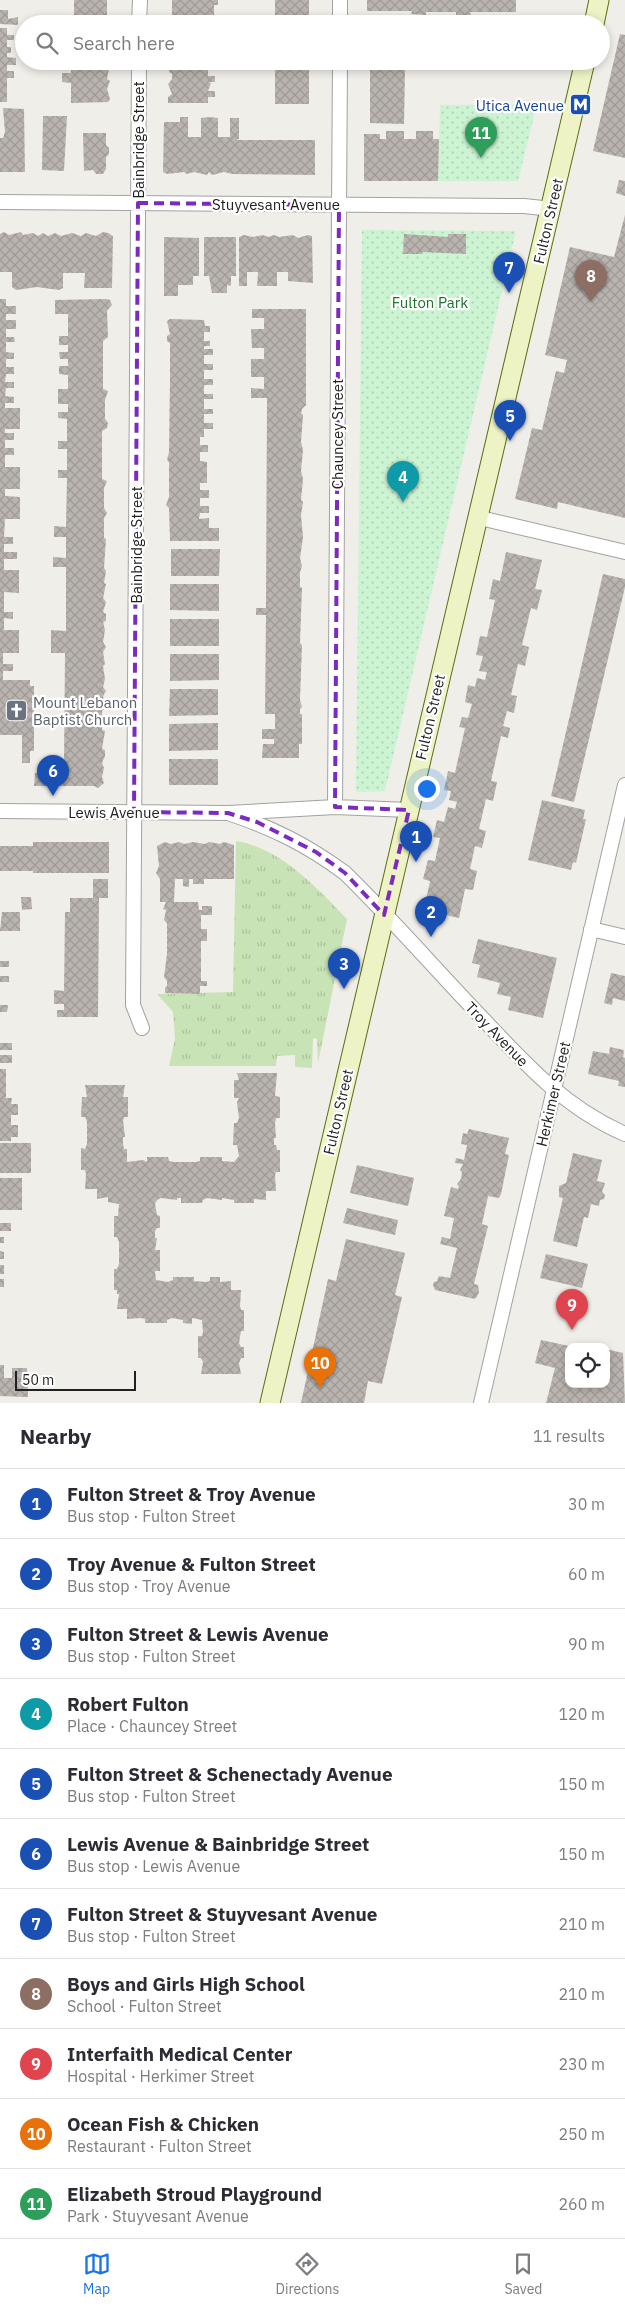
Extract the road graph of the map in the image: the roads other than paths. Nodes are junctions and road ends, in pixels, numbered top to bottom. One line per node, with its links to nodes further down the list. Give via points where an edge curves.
1 (140, 0): 4 (street)
2 (340, 0): 5 (street)
3 (599, 0): 6 (main road)
4 (139, 15)
5 (340, 15)
6 (596, 15)
7 (139, 70): 11 (street, Bainbridge Street)
8 (340, 70): 12 (street, Chauncey Street)
9 (583, 70): 13 (main road, Fulton Street)
10 (0, 202): 11 (street, Stuyvesant Avenue)
11 (138, 203): 12 (street, Stuyvesant Avenue); 20 (street, Bainbridge Street)
12 (338, 205): 13 (street, Stuyvesant Avenue); 17 (street, Chauncey Street)
13 (552, 209): 14 (main road, Fulton Street)
14 (476, 517): 15 (street); 18 (main road, Fulton Street)
15 (625, 552)
16 (625, 785): 23 (street, Herkimer Street)
17 (335, 807): 18 (street, Lewis Avenue); 21 (street, Lewis Avenue)
18 (408, 810): 22 (main road, Fulton Street)
19 (0, 811): 20 (street, Lewis Avenue)
20 (134, 812): 21 (street, Lewis Avenue); 25 (street, Bainbridge Street, via 134,1005)
21 (228, 813): 22 (street, Lewis Avenue, via 285,834 316,852 345,873)
22 (384, 914): 26 (street, Troy Avenue, via 532,1071); 28 (main road, Fulton Street)
23 (591, 929): 24 (street); 26 (street, Herkimer Street)
24 (625, 937)
25 (142, 1028)
26 (554, 1090): 27 (street, Troy Avenue, via 607,1126); 29 (street, Herkimer Street)
27 (625, 1134)
28 (270, 1403)
29 (481, 1403)

